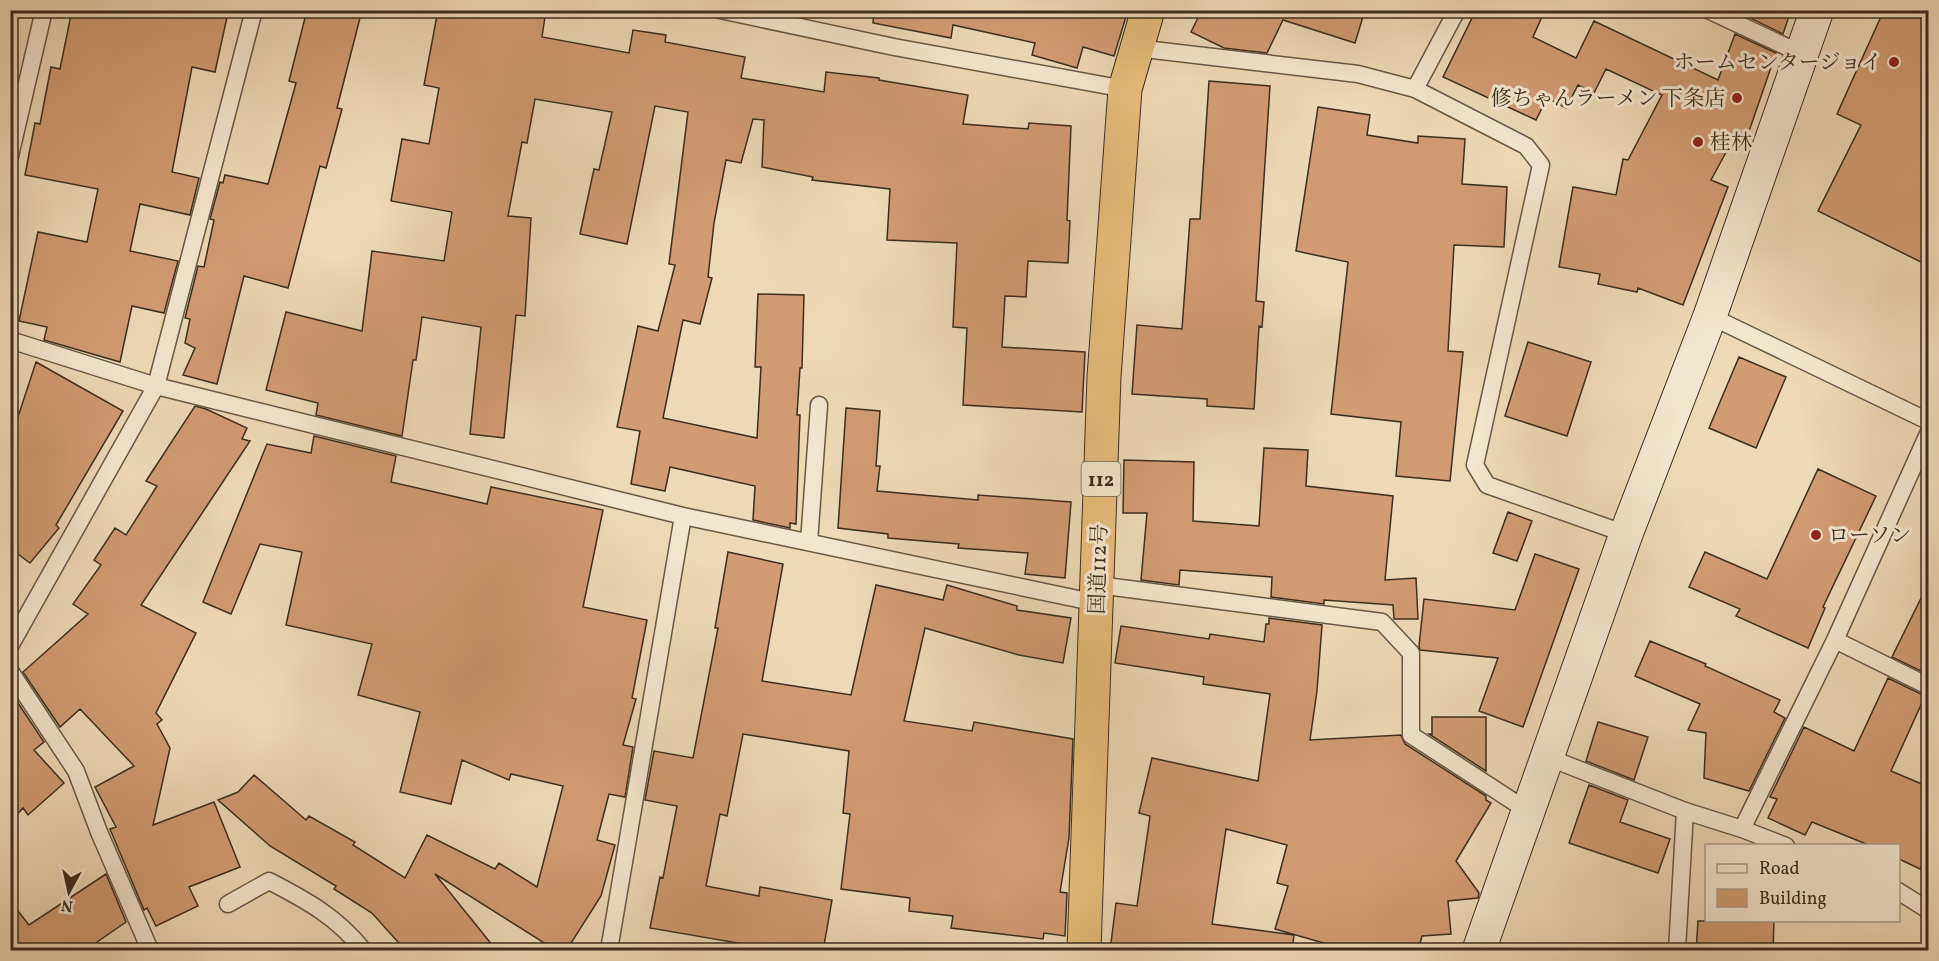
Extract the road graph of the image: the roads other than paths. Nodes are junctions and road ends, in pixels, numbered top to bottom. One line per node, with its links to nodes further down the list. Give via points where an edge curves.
1 (44, 10): 12 (lane)
2 (254, 10): 15 (lane)
3 (720, 10): 10 (lane, via 894,47)
4 (1148, 10): 8 (highway, 国道112号 / 112)
5 (1457, 10): 11 (lane)
6 (1708, 10): 9 (lane)
7 (1816, 10): 9 (street)
8 (1136, 48): 10 (highway, 国道112号 / 112); 11 (lane, via 1358,74)
9 (1800, 53): 13 (street)
10 (1125, 89): 22 (highway, 国道112号 / 112, via 1104,377)
11 (1415, 89): 20 (lane, via 1526,146 1541,165 1475,465 1487,485)
12 (10, 156)
13 (1710, 316): 17 (lane); 20 (street)
14 (10, 340): 15 (lane)
15 (156, 386): 19 (lane); 24 (lane)
16 (819, 405): 21 (lane)
17 (1929, 421)
18 (1929, 434): 23 (lane)
19 (683, 516): 21 (lane); 37 (lane)
20 (1626, 534): 27 (street)
21 (809, 542): 22 (lane)
22 (1097, 594): 28 (lane, via 1382,622 1411,653 1411,735); 38 (highway, 国道112号 / 112)
23 (1835, 640): 26 (lane); 30 (lane)
24 (10, 646)
25 (10, 671): 35 (lane, via 76,771)
26 (1929, 686)
27 (1547, 757): 28 (street); 29 (lane)
28 (1528, 811): 39 (street)
29 (1685, 811): 30 (lane); 40 (lane)
30 (1742, 829): 31 (lane)
31 (1781, 844)
32 (1900, 892): 34 (lane)
33 (228, 904): 36 (lane, via 269,881 327,913)
34 (1929, 910)
35 (150, 951)
36 (363, 951)
37 (609, 951)
38 (1084, 951)
39 (1479, 951)
40 (1677, 951)

